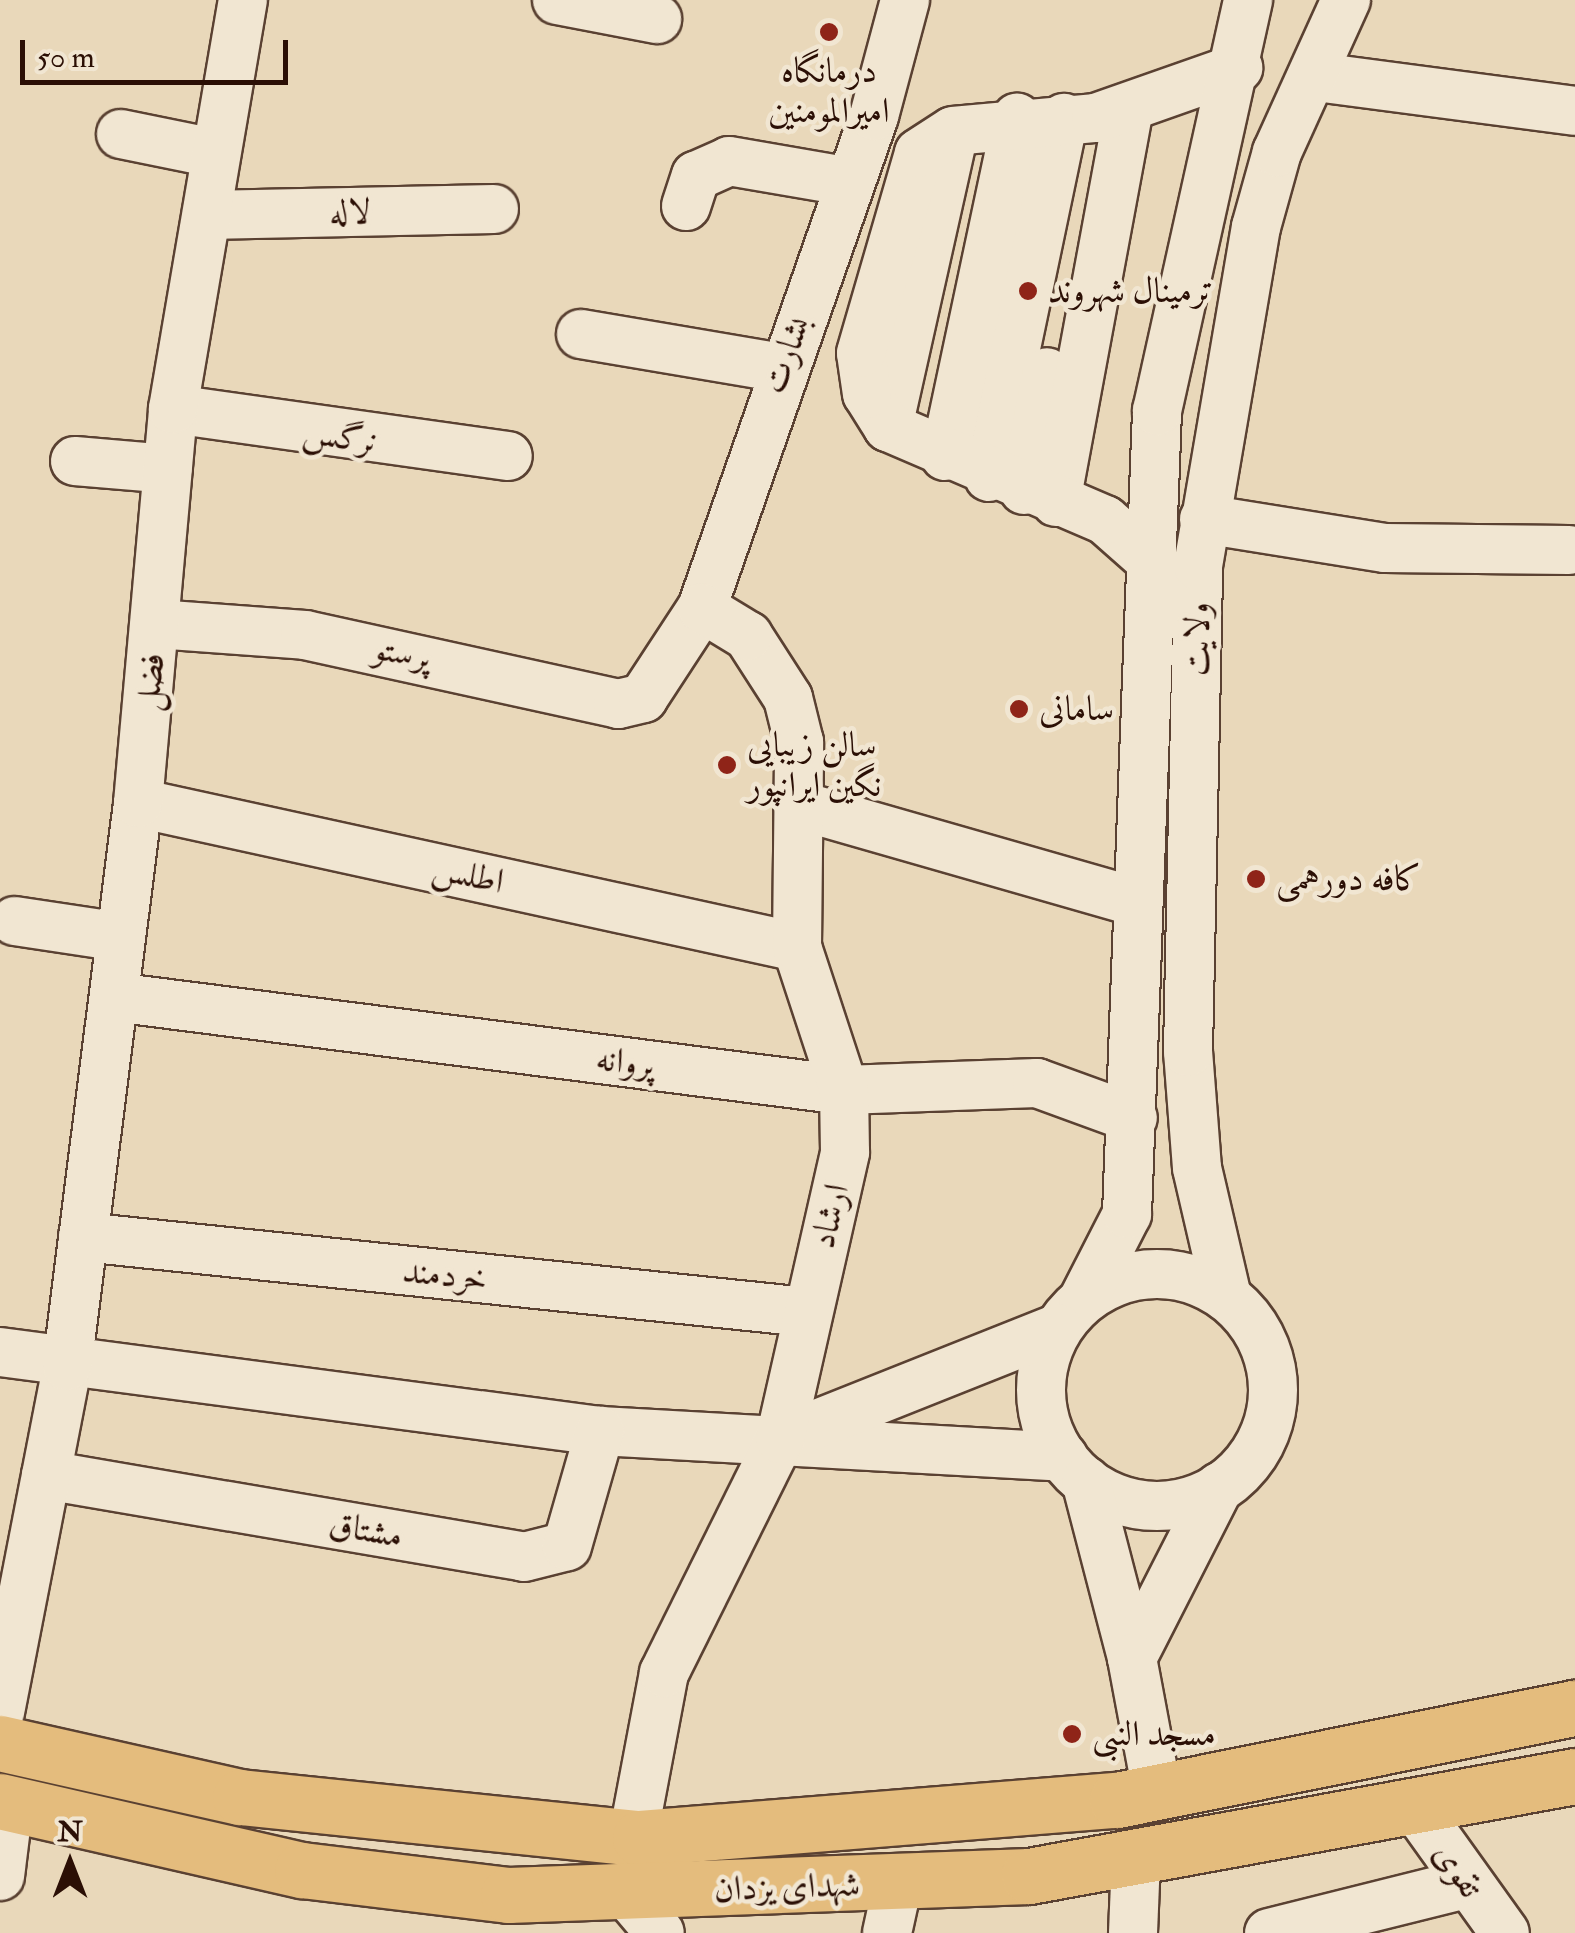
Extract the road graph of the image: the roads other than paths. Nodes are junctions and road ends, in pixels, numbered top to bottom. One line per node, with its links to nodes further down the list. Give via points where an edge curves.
1 (243, 0): 13 (street, فضل)
2 (556, 0): 6 (street)
3 (904, 0): 14 (street, بشارت)
4 (1248, 0): 7 (street, ولایت)
5 (1346, 0): 8 (street, ولایت)
6 (658, 20)
7 (1238, 68): 10 (street); 28 (street, ولایت, via 1157,411)
8 (1317, 77): 9 (street); 26 (street, ولایت, via 1277,152 1256,227)
9 (1575, 111)
10 (1096, 115): 11 (street); 25 (street); 25 (street)
11 (984, 124): 21 (street); 21 (street, via 919,153 861,353 867,394)
12 (121, 134): 13 (street)
13 (214, 153): 17 (street, فضل)
14 (850, 182): 15 (street, via 729,161 696,176); 19 (street, بشارت)
15 (686, 206)
16 (494, 209): 17 (street, لاله)
17 (207, 215): 20 (street, فضل)
18 (581, 334): 19 (street)
19 (781, 368): 29 (street, بشارت)
20 (173, 409): 22 (street, نرگس); 24 (street, فضل)
21 (917, 441): 25 (street)
22 (508, 456)
23 (74, 461): 24 (street)
24 (168, 469): 30 (street, فضل)
25 (1023, 490): 28 (street, via 1106,520)
26 (1204, 520): 27 (street, via 1385,548); 42 (street, ولایت, via 1188,1052 1197,1168)
27 (1569, 550)
28 (1148, 558): 34 (street, ولایت)
29 (702, 608): 31 (street, بشارت); 33 (street, ارشاد, via 748,636 780,681 799,742)
30 (156, 624): 31 (street, پرستو, via 305,635 618,704); 32 (street, فضل)
31 (644, 698)
32 (138, 802): 36 (street, فضل); 37 (street, اطلس)
33 (798, 806): 34 (street); 37 (street, ارشاد)
34 (1137, 902): 40 (street, ولایت)
35 (15, 921): 36 (street)
36 (121, 937): 38 (street, فضل)
37 (798, 947): 39 (street, ارشاد)
38 (114, 997): 39 (street, پروانه); 41 (street, فضل)
39 (844, 1090): 40 (street, پروانه, via 1037,1083); 43 (street, ارشاد, via 845,1152)
40 (1132, 1118): 44 (street, ولایت, via 1127,1214)
41 (83, 1238): 43 (street, خردمند); 46 (street, فضل)
42 (1227, 1296): 44 (street, via 1152,1274); 51 (street, via 1262,1342 1274,1400 1264,1437)
43 (806, 1312): 48 (street, ارشاد)
44 (1071, 1314): 48 (street); 49 (street, via 1041,1400)
45 (0, 1352): 46 (street)
46 (67, 1366): 47 (street); 50 (street, فضل)
47 (600, 1431): 48 (street); 50 (street, مشتاق, via 567,1546 524,1557)
48 (780, 1439): 49 (street); 62 (street, ارشاد, via 664,1673)
49 (1074, 1469): 51 (street, via 1134,1504 1173,1506); 52 (street)
50 (46, 1475): 54 (street, فضل)
51 (1219, 1488): 52 (street)
52 (1132, 1658): 58 (street)
53 (1575, 1708): 58 (main road, شهدای یزدان)
54 (0, 1712)
55 (0, 1743): 57 (main road, شهدای یزدان)
56 (1575, 1776): 61 (main road, شهدای یزدان)
57 (198, 1789): 60 (main road, شهدای یزدان); 63 (main road, via 207,1811 200,1830)
58 (1157, 1791): 62 (main road, شهدای یزدان, via 952,1818)
59 (4, 1802): 63 (main road, شهدای یزدان); 66 (street)
60 (310, 1806): 62 (main road, شهدای یزدان); 65 (main road, via 288,1834)
61 (1414, 1806): 64 (main road, شهدای یزدان); 67 (street, تقوی)
62 (633, 1837)
63 (176, 1842): 65 (main road, شهدای یزدان)
64 (1136, 1857): 68 (main road, شهدای یزدان); 70 (street)
65 (302, 1870): 69 (main road, شهدای یزدان)
66 (0, 1876)
67 (1466, 1884): 71 (street); 72 (street, تقوی)
68 (893, 1908): 69 (main road, شهدای یزدان)
69 (643, 1913)
70 (1133, 1933)
71 (1270, 1933)
72 (1505, 1933)

